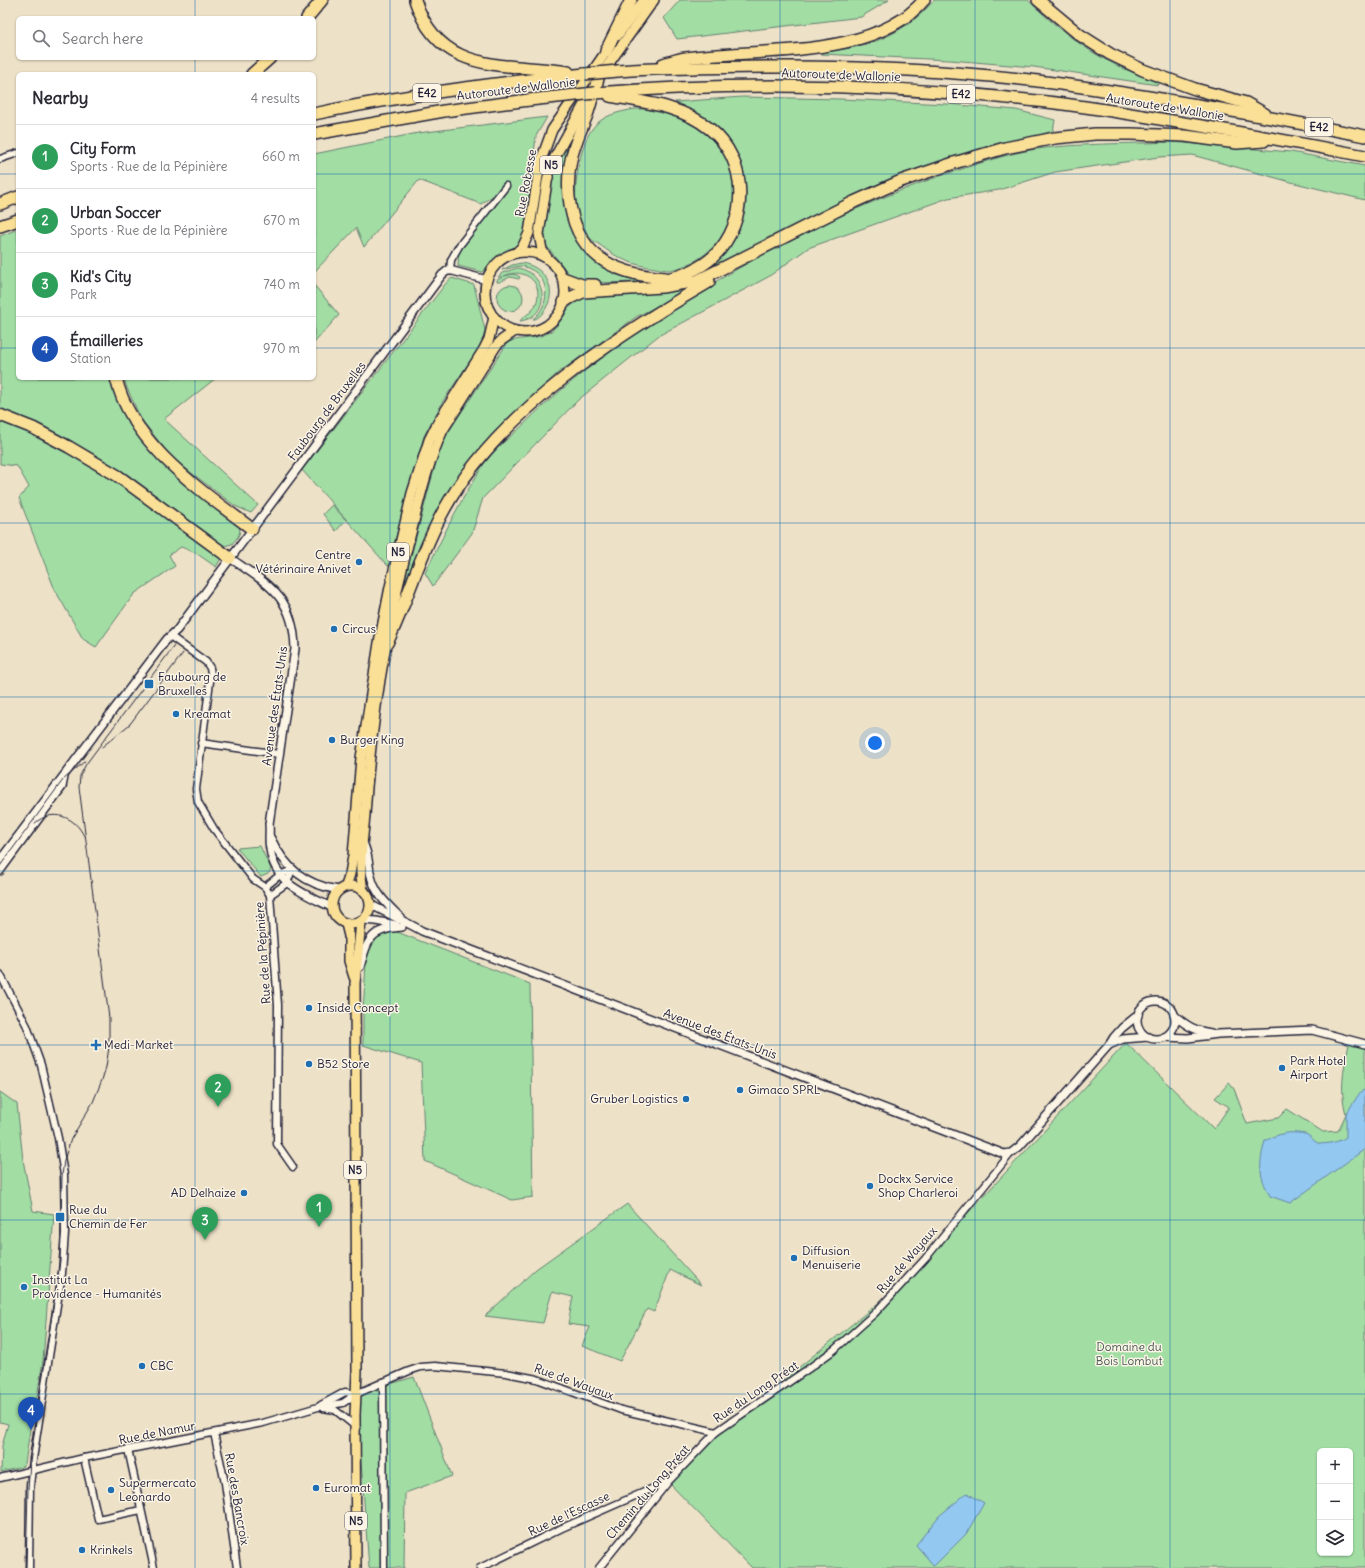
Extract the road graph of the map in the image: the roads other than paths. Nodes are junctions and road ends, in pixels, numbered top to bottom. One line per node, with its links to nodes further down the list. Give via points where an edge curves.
1 (322, 0): 8 (highway)
2 (415, 0): 13 (highway, via 419,14 431,32 446,47 464,57 502,66 546,68)
3 (631, 0): 9 (highway)
4 (644, 0): 9 (main road, Rue Robesse / N5)
5 (654, 0): 14 (main road, Rue Robesse / N5)
6 (924, 0): 11 (highway, via 906,17 888,28 846,42 685,58)
7 (1038, 0): 17 (highway, via 1080,35 1117,57 1143,70 1195,89 1246,103)
8 (309, 16)
9 (606, 51): 29 (main road, Rue Robesse / N5, via 550,135 540,163 529,233 523,246)
10 (268, 60): 12 (highway)
11 (648, 69): 13 (highway, Autoroute de Wallonie / E42, bridge); 17 (highway, Autoroute de Wallonie / E42, via 838,67 932,72 1036,81)
12 (254, 72)
13 (585, 74): 16 (highway, Autoroute de Wallonie / E42, via 441,91)
14 (598, 80): 30 (main road, Rue Robesse / N5, via 551,164 539,234 542,250); 34 (highway, via 571,161 568,190 574,223 586,245 608,264 638,275)
15 (595, 93): 18 (highway, Autoroute de Wallonie / E42, bridge, via 444,111); 20 (highway, Autoroute de Wallonie / E42, via 739,86 836,87 931,92 1028,100); 34 (highway, via 671,108 696,119 724,143 735,164 740,198 732,231 714,256 697,269)
16 (316, 114)
17 (1272, 118): 19 (highway, Autoroute de Wallonie / E42)
18 (316, 134)
19 (1365, 136)
20 (1282, 140): 22 (highway, Autoroute de Wallonie / E42); 31 (highway, via 1237,142 1185,136 1095,134 1055,138 1005,148 901,181 805,225)
21 (16, 154): 23 (street)
22 (1365, 156)
23 (0, 159)
24 (506, 186): 32 (street, via 459,246 451,260)
25 (16, 198): 26 (highway)
26 (0, 204)
27 (16, 221): 28 (highway)
28 (0, 226)
29 (516, 253): 30 (main road, via 538,254); 35 (main road, N5, via 499,262)
30 (548, 259): 33 (main road, N5)
31 (736, 262): 36 (highway, via 686,284 582,292); 44 (highway, via 728,271 663,309 574,370 500,435 470,470 444,509 426,544)
32 (450, 271): 35 (street); 41 (street, Faubourg de Bruxelles, via 438,278)
33 (563, 278): 34 (highway, via 590,285 655,282); 36 (main road)
34 (672, 278)
35 (487, 280): 37 (main road, N5, via 485,296)
36 (564, 302): 38 (main road, via 557,316 546,327 531,332)
37 (494, 317): 38 (main road, N5, via 507,328); 56 (main road, N5, via 484,349 429,440 412,493 379,643 361,758 353,856 350,874)
38 (516, 331): 44 (main road, N5, via 502,340 491,353 437,443 409,541)
39 (117, 380): 41 (highway, via 126,405 157,450 187,479)
40 (0, 415): 42 (highway, via 33,428 118,476)
41 (252, 529): 42 (street, Faubourg de Bruxelles)
42 (230, 558): 43 (street, Faubourg de Bruxelles); 46 (street, Avenue des États-Unis, via 278,593 292,619 295,649)
43 (170, 636): 45 (street, Rue de la Pépinière, via 204,660 210,668); 47 (street, Faubourg de Bruxelles)
44 (387, 644): 49 (main road, N5, via 369,761)
45 (201, 743): 46 (street); 55 (street, Rue de la Pépinière, via 196,789 198,802 214,830 252,879)
46 (279, 754): 48 (street, Avenue des États-Unis, via 269,824)
47 (64, 777): 50 (street, Faubourg de Bruxelles); 52 (street, Faubourg de Bruxelles, via 62,787)
48 (270, 837): 51 (street, Avenue des États-Unis, via 277,852); 53 (street, Avenue des États-Unis, via 271,855)
49 (363, 843): 57 (main road, N5); 61 (street, via 377,893)
50 (0, 860)
51 (292, 870): 53 (street); 54 (street); 56 (street, Avenue des États-Unis, via 324,888)
52 (0, 871)
53 (280, 875): 54 (street, Avenue des États-Unis); 55 (street)
54 (287, 884): 58 (street); 60 (street, Avenue des États-Unis)
55 (265, 887): 58 (street, Rue de la Pépinière)
56 (342, 888): 57 (main road, via 353,886); 60 (main road, N5, via 333,897)
57 (363, 890): 59 (main road, N5)
58 (270, 895): 76 (street, Rue de la Pépinière, via 278,1005 277,1144)
59 (370, 904): 61 (street, Avenue des États-Unis); 62 (main road, N5, via 369,911)
60 (331, 907): 63 (main road, via 336,918)
61 (401, 919): 65 (street, Avenue des États-Unis)
62 (362, 921): 63 (main road); 64 (street, Avenue des États-Unis, via 376,921); 67 (main road, N5)
63 (346, 924): 67 (main road, N5, via 349,936 349,961)
64 (402, 927): 65 (street, Avenue des États-Unis); 67 (street, via 386,928 374,936 364,950)
65 (422, 931): 75 (street, Avenue des États-Unis, via 999,1152)
66 (0, 974): 86 (street, via 27,1026 41,1065 64,1175 63,1261)
67 (355, 983): 79 (main road, N5)
68 (1138, 1015): 69 (street, via 1144,1006 1154,1001 1171,1008); 71 (street, via 1139,1028); 74 (street, via 1118,1032)
69 (1174, 1015): 70 (street, via 1189,1028); 72 (street, via 1174,1026)
70 (1218, 1034): 72 (street, via 1188,1038); 73 (street, via 1312,1030)
71 (1148, 1037): 72 (street); 74 (street, via 1123,1039)
72 (1164, 1037)
73 (1365, 1044)
74 (1109, 1045): 75 (street)
75 (1011, 1153): 77 (street, Rue de Wayaux, via 924,1259 875,1313 834,1350)
76 (293, 1167)
77 (808, 1369): 82 (street, Rue du Long Préat)
78 (383, 1382): 79 (street, Rue de Wayaux); 82 (street, Rue de Wayaux, via 421,1367 435,1366 522,1375 621,1410); 94 (street)
79 (356, 1394): 80 (street, Rue de Namur, via 344,1392); 81 (main road, N5)
80 (318, 1407): 81 (street, via 335,1410); 83 (street, Rue de Namur, via 263,1423)
81 (356, 1427): 93 (main road, N5)
82 (716, 1432): 88 (street, Chemin du Long Préat)
83 (214, 1433): 84 (street, Rue de Namur); 92 (street, Rue des Bancroix, via 225,1483)
84 (128, 1449): 85 (street, Rue de Namur); 89 (street)
85 (84, 1458): 86 (street, Rue de Namur); 89 (street, via 98,1519)
86 (32, 1471): 87 (street, Rue de Namur); 90 (street)
87 (0, 1478)
88 (668, 1482): 95 (street, Rue de l'Escasse); 96 (street, Chemin du Long Préat)
89 (141, 1510): 91 (street)
90 (28, 1568)
91 (154, 1568)
92 (238, 1568)
93 (356, 1568)
94 (384, 1568)
95 (480, 1568)
96 (599, 1568)

